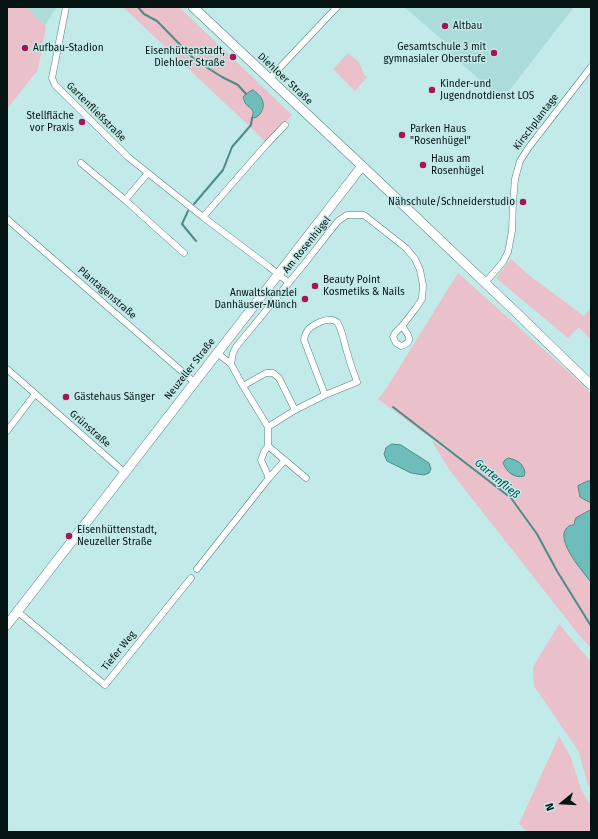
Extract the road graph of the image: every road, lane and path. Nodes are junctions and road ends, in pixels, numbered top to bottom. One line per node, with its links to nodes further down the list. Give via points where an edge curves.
1 (66, 7): 9 (street, Gartenfließstraße, via 52,78 55,85 128,157)
2 (193, 7): 5 (main road, Diehloer Straße)
3 (337, 7): 5 (street)
4 (591, 67): 16 (street, Kirschplantage, via 520,161 515,179 508,252)
5 (269, 79): 8 (main road, Diehloer Straße)
6 (285, 125): 11 (street)
7 (81, 163): 10 (street)
8 (362, 166): 14 (main road, Neuzeller Straße); 16 (main road, Diehloer Straße)
9 (148, 173): 10 (street); 11 (street, Gartenfließstraße)
10 (125, 200): 13 (street)
11 (203, 217): 14 (street, Gartenfließstraße)
12 (7, 219): 21 (street, Plantagenstraße)
13 (184, 253)
14 (278, 274): 15 (street, Am Rosenhügel); 18 (main road, Neuzeller Straße)
15 (289, 283): 17 (street, Am Rosenhügel, via 338,221 347,215 364,215 406,248 420,270 422,299); 19 (street, Am Rosenhügel, via 236,347)
16 (485, 283): 22 (main road, Diehloer Straße)
17 (402, 326)
18 (217, 353): 19 (street); 21 (main road, Neuzeller Straße)
19 (231, 364): 23 (street)
20 (7, 369): 24 (street, Grünstraße)
21 (194, 382): 31 (main road, Neuzeller Straße)
22 (591, 385)
23 (243, 386): 26 (street, via 266,373 273,373 280,378); 27 (street)
24 (35, 394): 28 (street); 31 (street, Grünstraße)
25 (325, 395): 25 (street, via 357,382 339,326 331,319 310,327 304,340); 26 (street)
26 (295, 410): 27 (street)
27 (268, 426): 29 (street)
28 (7, 431)
29 (268, 446): 30 (street); 32 (street, via 261,460)
30 (285, 460): 32 (street); 33 (street)
31 (124, 472): 36 (main road, Neuzeller Straße)
32 (269, 478): 34 (street)
33 (306, 478)
34 (198, 569)
35 (191, 578): 36 (street, Tiefer Weg, via 105,684)
36 (17, 611): 37 (main road, Neuzeller Straße)
37 (7, 625)

